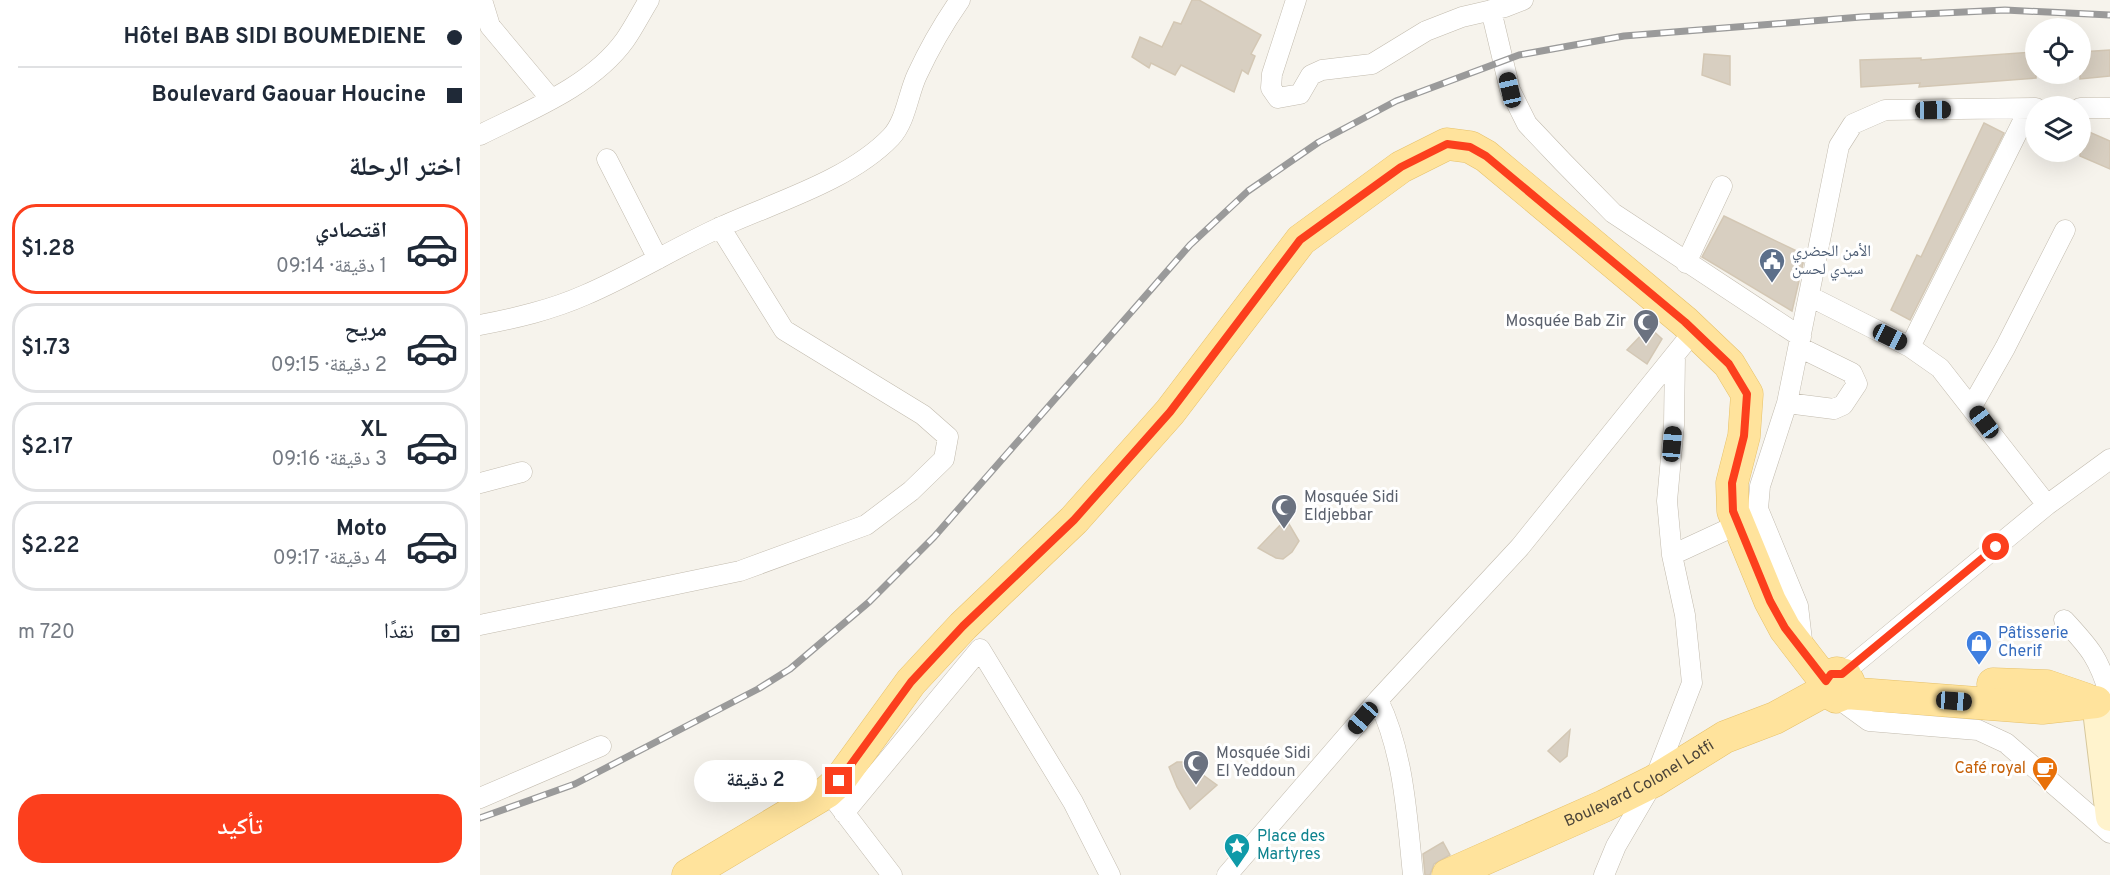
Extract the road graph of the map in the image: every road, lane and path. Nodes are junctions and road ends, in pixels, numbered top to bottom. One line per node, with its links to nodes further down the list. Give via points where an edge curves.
1 (482, 0): 7 (street, via 490,26)
2 (649, 0): 7 (street, via 625,40 601,66)
3 (960, 0): 15 (street, via 917,76 892,136 868,157 817,184)
4 (1296, 0): 6 (street, via 1272,74 1271,88 1278,98 1300,94 1311,75 1322,70 1372,64 1426,31)
5 (1523, 0): 6 (street)
6 (1491, 10): 18 (street, via 1510,90 1527,124 1613,213)
7 (551, 99): 12 (street)
8 (2025, 108): 19 (street, via 1885,110 1853,124 1839,146)
9 (2091, 108): 10 (street)
10 (2110, 108)
11 (2025, 122): 23 (street)
12 (480, 135)
13 (607, 159): 17 (street)
14 (1722, 186): 18 (street)
15 (720, 227): 17 (street); 33 (street, via 784,330 924,415 948,437 944,459 911,491 866,525 740,571)
16 (2065, 230): 25 (street)
17 (658, 259): 20 (street, via 585,295 526,316)
18 (1686, 263): 21 (street)
19 (1809, 296): 21 (street); 23 (street)
20 (480, 325)
21 (1800, 342): 24 (street); 24 (street, via 1852,373 1857,384 1843,405 1834,409)
22 (1684, 343): 30 (main road, via 1729,364 1747,394 1744,436 1732,483 1733,511); 31 (street, via 1667,501); 36 (street, via 1520,547); 41 (main road, via 1486,156 1470,147 1447,144 1401,167 1300,240 1170,412 1074,520 963,626 911,682 870,741)
23 (1910, 347): 25 (street, via 1940,368)
24 (1787, 404): 34 (street, via 1760,486 1758,509 1798,606)
25 (1972, 406): 29 (street)
26 (2110, 459): 29 (street)
27 (522, 472): 28 (street)
28 (480, 483)
29 (2047, 505): 35 (street)
30 (1738, 524): 31 (street); 34 (main road, via 1770,601)
31 (1672, 555): 39 (street, via 1685,615 1692,683)
32 (2064, 620): 37 (street, via 2092,649 2102,669)
33 (480, 625)
34 (1803, 652): 35 (main road)
35 (1838, 686): 37 (main road, via 2047,686); 39 (main road, Boulevard Colonel Lotfi, via 1775,718 1725,737); 43 (street, via 1869,721 1978,730 2006,743)
36 (1378, 700): 47 (street); 48 (street, via 1391,726 1410,831)
37 (2105, 701): 42 (main road)
38 (601, 746): 40 (street)
39 (1654, 781): 49 (main road, Boulevard Colonel Lotfi); 50 (street, via 1616,846)
40 (480, 798)
41 (836, 802): 44 (main road); 45 (street); 46 (street, via 980,649 1073,802)
42 (2110, 817)
43 (2110, 833)
44 (688, 875)
45 (892, 875)
46 (1110, 875)
47 (1227, 875)
48 (1413, 875)
49 (1448, 875)
50 (1604, 875)

